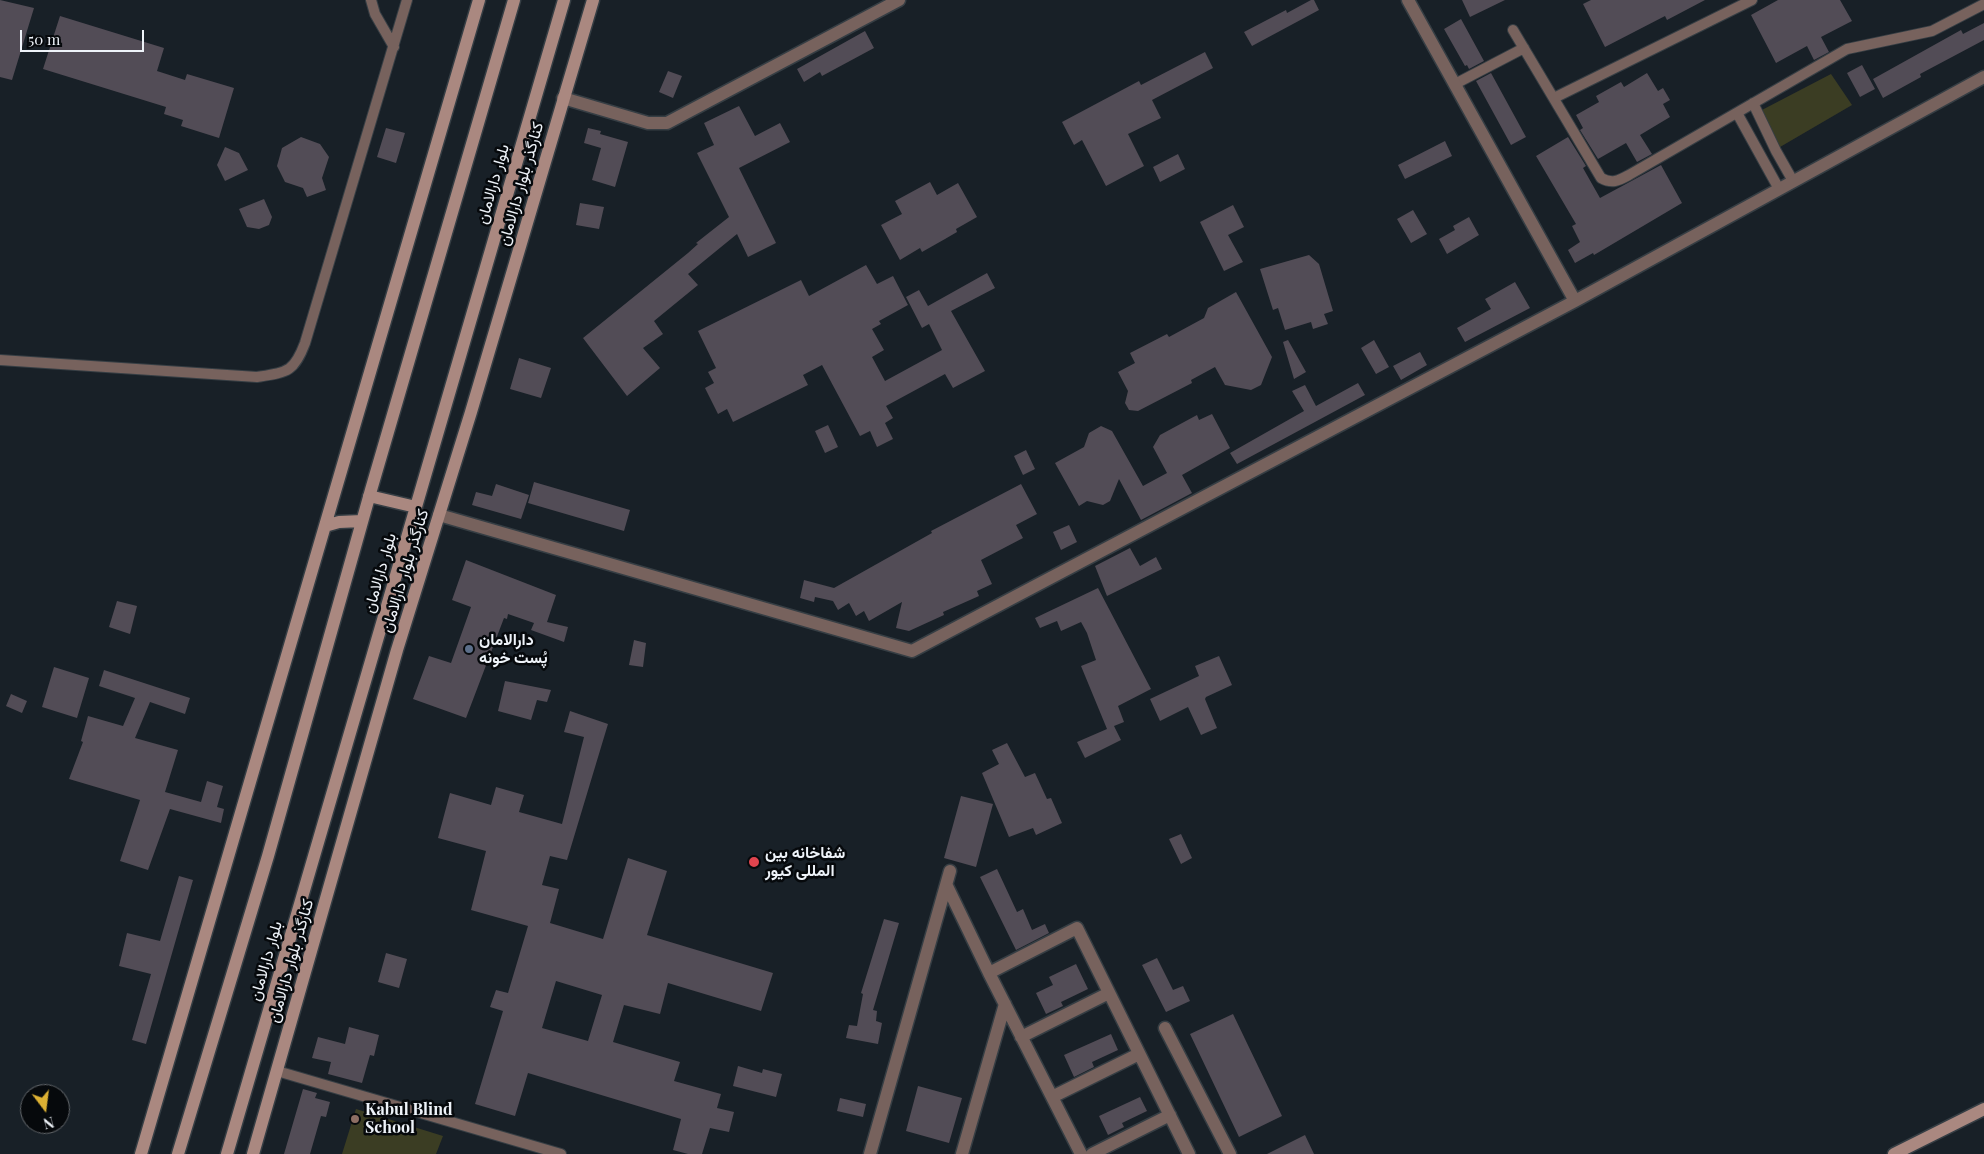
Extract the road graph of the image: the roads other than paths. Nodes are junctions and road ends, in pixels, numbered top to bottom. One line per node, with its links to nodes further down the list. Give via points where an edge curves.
1 (371, 0): 12 (lane, via 375,14)
2 (407, 0): 12 (lane)
3 (479, 0): 28 (street)
4 (514, 0): 24 (street, بلوار دارالامان)
5 (564, 0): 25 (street, بلوار دارالامان)
6 (592, 0): 16 (street, کنارگذر بلوار دارالامان)
7 (899, 0): 16 (street, via 667,123 648,124)
8 (1408, 0): 15 (street)
9 (1752, 0): 17 (lane)
10 (1984, 4): 18 (lane, via 1932,31 1847,49)
11 (1513, 30): 13 (lane)
12 (394, 47): 23 (lane, via 297,363 286,371 258,377)
13 (1524, 48): 15 (lane); 17 (lane)
14 (1984, 77): 20 (street)
15 (1455, 84): 22 (street)
16 (564, 98): 26 (street, کنارگذر بلوار دارالامان)
17 (1554, 98): 19 (lane, via 1601,178 1609,182 1629,175)
18 (1753, 103): 19 (lane); 20 (lane)
19 (1737, 113): 21 (lane)
20 (1793, 181): 21 (street)
21 (1779, 189): 22 (street)
22 (1574, 301): 26 (street, via 912,651)
23 (0, 360)
24 (369, 496): 25 (street); 27 (street, بلوار دارالامان)
25 (416, 508): 43 (street, بلوار دارالامان)
26 (439, 515): 37 (street, کنارگذر بلوار دارالامان, via 397,650)
27 (362, 522): 28 (street); 42 (street, بلوار دارالامان, via 268,856)
28 (325, 526): 41 (street)
29 (950, 871): 30 (street)
30 (947, 886): 31 (street); 46 (street)
31 (989, 973): 32 (street, via 1077,928); 33 (street)
32 (1109, 993): 35 (street); 36 (street)
33 (1005, 1004): 35 (street); 47 (street)
34 (1165, 1028): 51 (street)
35 (1021, 1037): 38 (street)
36 (1139, 1054): 38 (street); 40 (street)
37 (277, 1071): 44 (street, کنارگذر بلوار دارالامان); 45 (lane)
38 (1052, 1097): 48 (street)
39 (1984, 1109): 52 (street)
40 (1170, 1115): 49 (street); 50 (street)
41 (140, 1154)
42 (178, 1154)
43 (227, 1154)
44 (253, 1154)
45 (560, 1154)
46 (870, 1154)
47 (962, 1154)
48 (1081, 1154)
49 (1092, 1154)
50 (1189, 1154)
51 (1230, 1154)
52 (1894, 1154)

